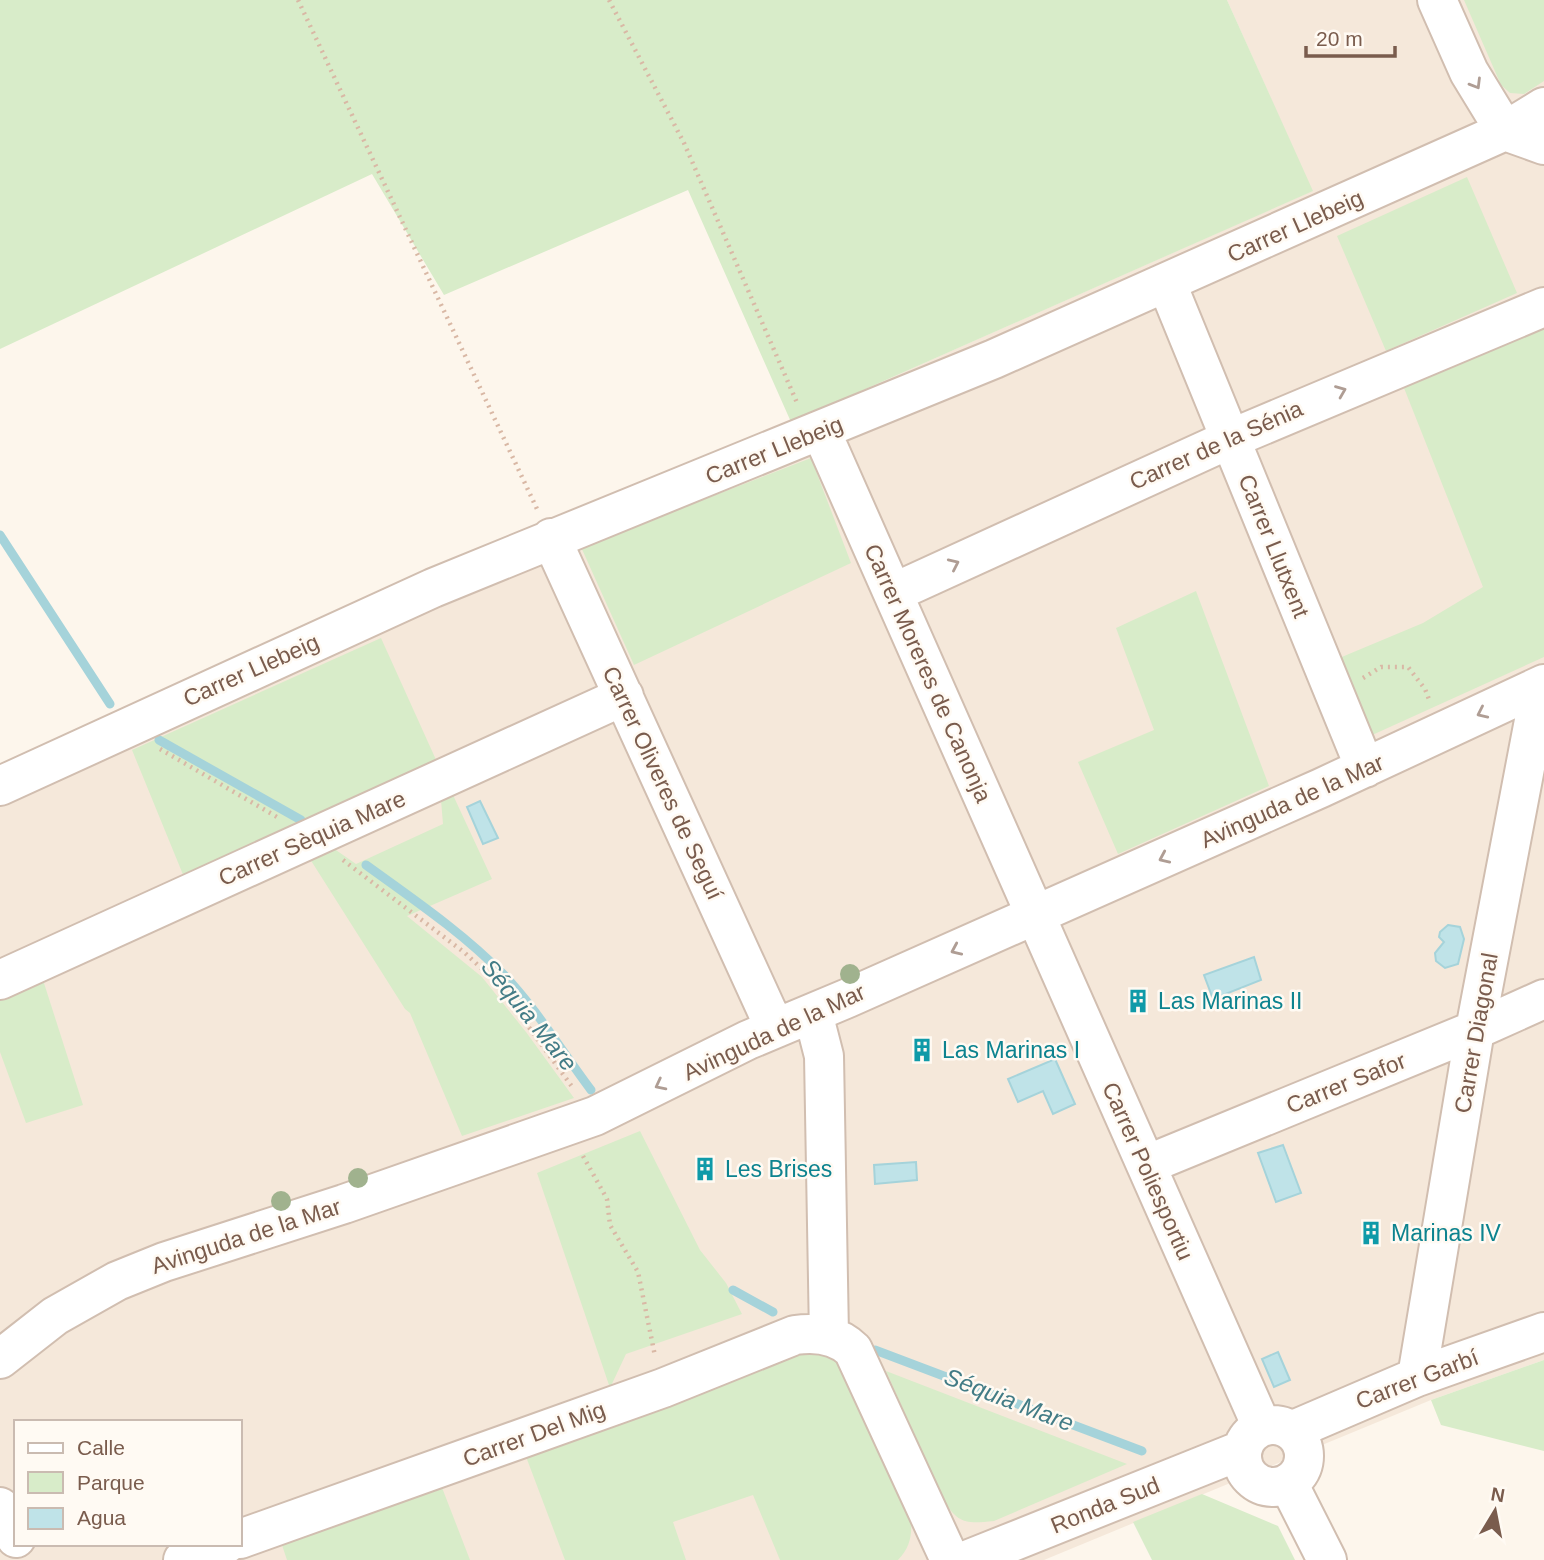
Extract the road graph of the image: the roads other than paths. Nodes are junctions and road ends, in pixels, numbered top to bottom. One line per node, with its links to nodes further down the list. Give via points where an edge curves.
1 (1437, 0): 3 (street, one-way to 3, via 1469,72)
2 (1544, 107): 3 (street, Carrer Llebeig)
3 (1505, 131): 4 (street); 5 (street, Carrer Llebeig)
4 (1544, 145)
5 (1167, 284): 7 (street, Carrer Llebeig); 8 (street, Carrer Llutxent)
6 (1544, 307): 8 (street, Carrer de la Sénia, one-way to 6)
7 (816, 433): 9 (street, Carrer Llebeig); 10 (street, Carrer Moreres de Canonja)
8 (1230, 439): 10 (street, Carrer de la Sénia, one-way to 8); 13 (street, Carrer Llutxent)
9 (551, 538): 12 (street, Carrer Oliveres de Seguí); 14 (street, Carrer Llebeig)
10 (893, 593): 15 (street, Carrer Moreres de Canonja)
11 (1536, 688): 13 (street, Avinguda de la Mar, one-way to 13); 20 (street, Carrer Diagonal, via 1536,710)
12 (624, 696): 16 (street, Carrer Sèquia Mare); 19 (street, Carrer Oliveres de Seguí)
13 (1365, 768): 15 (street, Avinguda de la Mar, one-way to 15)
14 (0, 786)
15 (1035, 915): 18 (street, Avinguda de la Mar, one-way to 18); 21 (street, Carrer Poliesportiu)
16 (0, 980)
17 (1544, 999): 20 (street, Carrer Safor)
18 (813, 1013): 19 (street, Avinguda de la Mar); 23 (street, via 824,1056)
19 (777, 1027): 24 (street, Avinguda de la Mar, one-way to 24, via 627,1102 574,1110 344,1204 117,1281 36,1329)
20 (1475, 1030): 21 (street, Carrer Safor); 25 (street, Carrer Diagonal)
21 (1146, 1165): 26 (street, Carrer Poliesportiu)
22 (1544, 1332): 25 (street, Carrer Garbí)
23 (829, 1336): 30 (street, Carrer Del Mig, via 795,1335 663,1388); 33 (street, via 847,1343 859,1359)
24 (0, 1359)
25 (1417, 1377): 26 (street, Carrer Garbí)
26 (1265, 1436): 27 (street, via 1298,1438 1302,1467); 27 (street, via 1245,1469 1259,1484); 34 (street, Ronda Sud)
27 (1288, 1483): 35 (street)
28 (0, 1507): 29 (street)
29 (14, 1534)
30 (242, 1538)
31 (221, 1546): 32 (street)
32 (183, 1560)
33 (950, 1560)
34 (967, 1560)
35 (1327, 1560)

